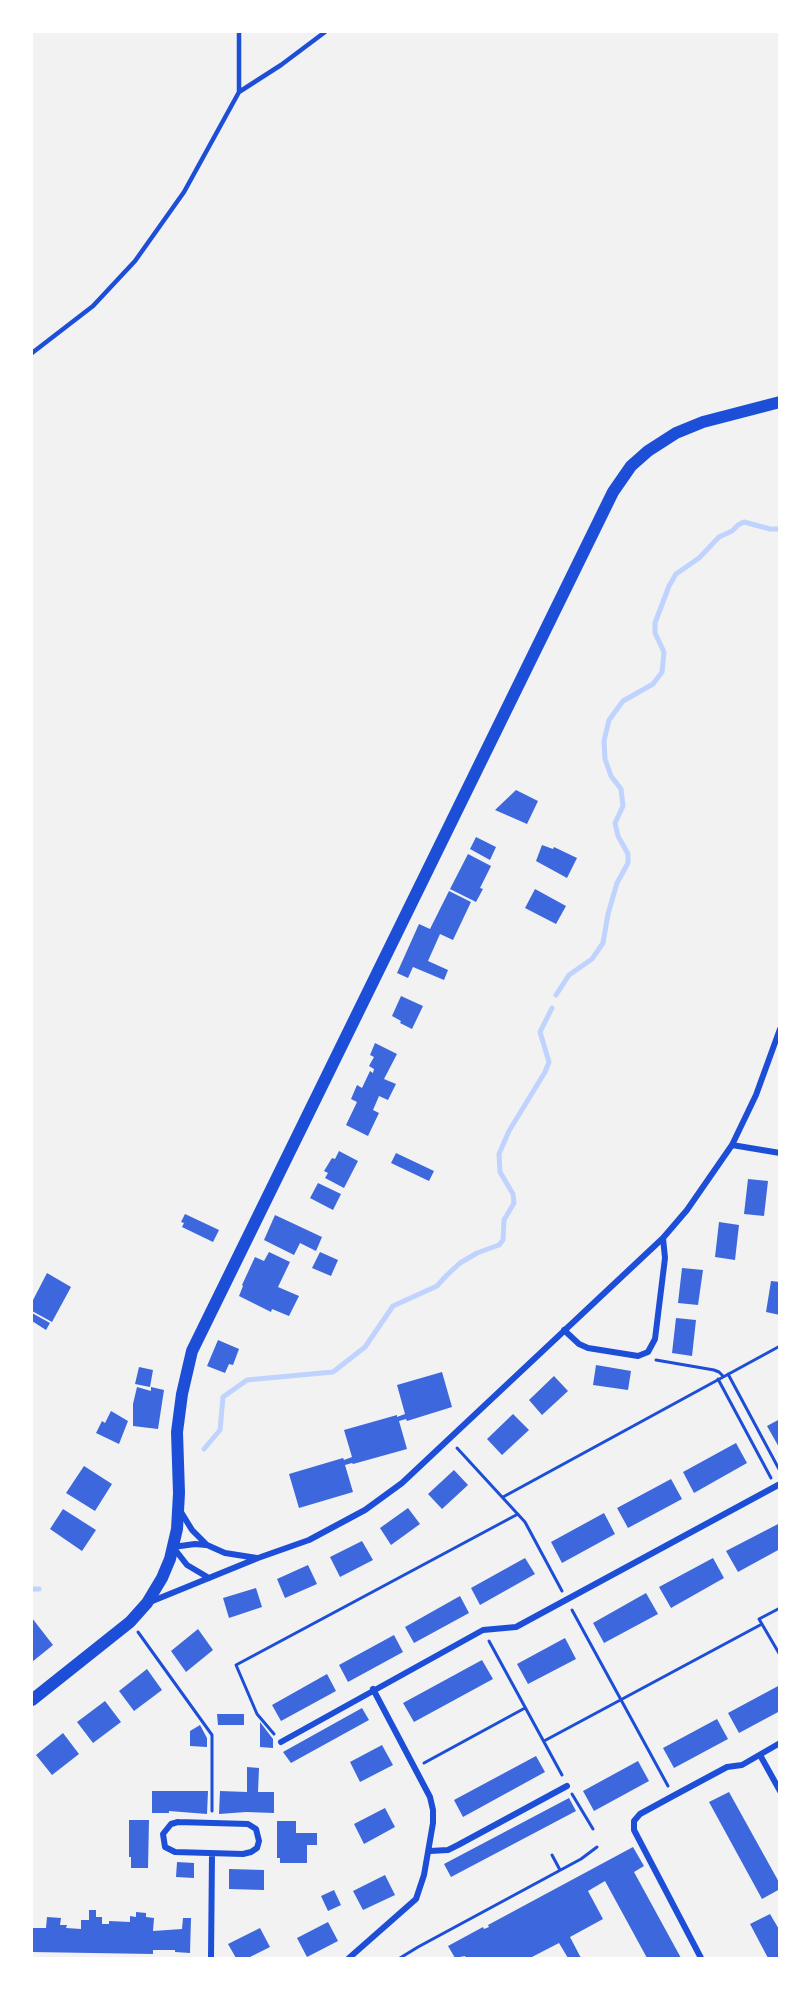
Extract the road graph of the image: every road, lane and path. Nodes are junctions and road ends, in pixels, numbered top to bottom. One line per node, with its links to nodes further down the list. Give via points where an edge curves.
1 (239, 32): 3 (lane)
2 (325, 32): 3 (lane)
3 (239, 92): 4 (lane, via 184,192 135,261 93,306)
4 (32, 353)
5 (780, 402): 20 (main road, via 676,433 631,466 613,492 192,1351 177,1432)
6 (780, 1029): 7 (street, via 756,1095)
7 (732, 1145): 8 (street); 9 (street)
8 (780, 1153)
9 (663, 1238): 10 (street); 12 (street, via 665,1258 657,1328 653,1346)
10 (564, 1330): 12 (street, via 588,1348 638,1356); 24 (street, via 387,1495 326,1532)
11 (780, 1347): 13 (path)
12 (647, 1352): 14 (path, via 657,1360 714,1370)
13 (728, 1374): 14 (path); 17 (path)
14 (723, 1376): 15 (path)
15 (718, 1379): 18 (path); 19 (path)
16 (459, 1450): 19 (path)
17 (780, 1471)
18 (778, 1485): 26 (street)
19 (503, 1497): 21 (path)
20 (179, 1506): 22 (street, via 186,1522); 23 (main road)
21 (518, 1514): 26 (path); 38 (path, via 236,1665 257,1714)
22 (207, 1545): 23 (street); 24 (street, via 225,1553)
23 (173, 1547): 25 (street, via 187,1565); 27 (main road, via 162,1578)
24 (258, 1558): 25 (street)
25 (209, 1578): 27 (street)
26 (566, 1599): 31 (street, via 516,1627); 35 (path)
27 (147, 1603): 29 (main road)
28 (780, 1608): 30 (path, via 759,1619)
29 (130, 1622): 34 (main road); 45 (path, via 212,1735)
30 (762, 1624): 32 (path); 35 (path)
31 (483, 1630): 33 (street); 36 (path)
32 (780, 1655)
33 (373, 1689): 38 (street); 41 (street)
34 (32, 1700)
35 (621, 1700): 37 (path); 44 (path)
36 (525, 1708): 37 (path); 41 (path)
37 (544, 1741): 42 (path)
38 (281, 1742)
39 (780, 1743): 40 (street)
40 (760, 1755): 43 (street); 44 (street, via 742,1765 727,1767)
41 (416, 1768): 48 (street, via 433,1810)
42 (567, 1786): 46 (path); 48 (street, via 448,1850)
43 (780, 1791)
44 (673, 1796): 55 (street, via 636,1817 634,1830)
45 (212, 1822): 49 (street, via 248,1824 256,1829 259,1841 251,1852); 49 (street, via 171,1824 163,1841 169,1851)
46 (593, 1829)
47 (597, 1847): 51 (path)
48 (430, 1851): 53 (street, via 416,1899)
49 (212, 1854): 52 (street)
50 (552, 1855): 51 (path)
51 (560, 1870): 54 (path)
52 (211, 1959)
53 (349, 1959)
54 (400, 1959)
55 (701, 1959)

